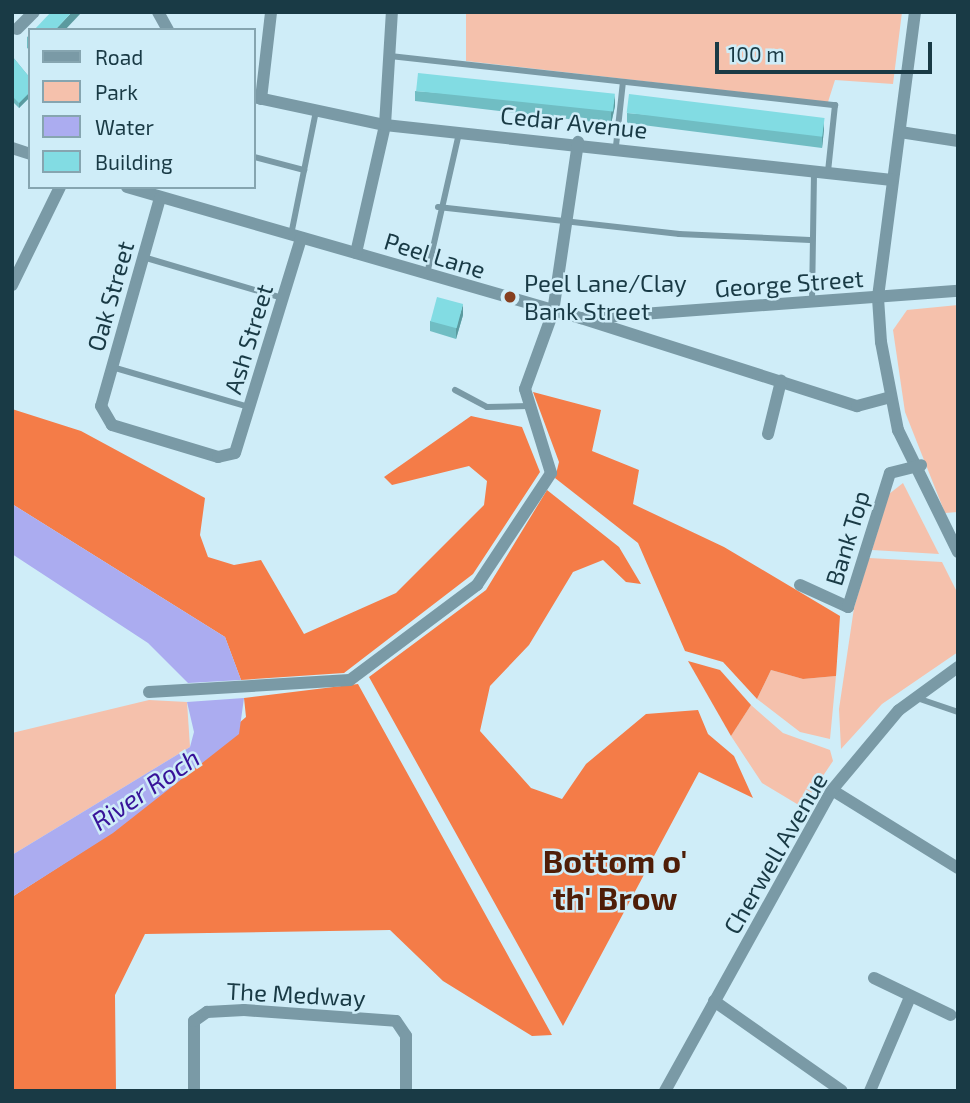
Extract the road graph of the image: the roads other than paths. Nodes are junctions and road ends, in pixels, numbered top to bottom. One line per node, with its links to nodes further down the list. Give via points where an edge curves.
1 (34, 12): 7 (street)
2 (158, 12): 6 (street)
3 (271, 12): 10 (street)
4 (392, 12): 8 (street)
5 (915, 12): 14 (street)
6 (167, 28)
7 (17, 29)
8 (390, 56): 9 (lane); 12 (street)
9 (623, 82): 17 (lane); 21 (lane, via 835,105)
10 (257, 98): 11 (street, Cedar Avenue)
11 (316, 111): 12 (street, Cedar Avenue); 19 (lane)
12 (385, 125): 13 (street, Cedar Avenue); 30 (street)
13 (459, 132): 16 (street, Cedar Avenue); 26 (lane)
14 (900, 132): 15 (street); 22 (street)
15 (958, 141)
16 (578, 142): 17 (street, Cedar Avenue); 27 (street)
17 (616, 146): 20 (street, Cedar Avenue)
18 (256, 158): 19 (lane)
19 (304, 170): 28 (lane)
20 (815, 170): 21 (street, Cedar Avenue); 29 (lane)
21 (828, 172): 22 (street, Cedar Avenue)
22 (892, 180): 36 (street)
23 (60, 189): 33 (street)
24 (133, 189): 25 (street, Peel Lane)
25 (160, 198): 28 (street, Peel Lane); 31 (street, Oak Street)
26 (438, 207): 27 (lane); 32 (lane)
27 (567, 222): 29 (lane); 38 (street)
28 (296, 237): 30 (street, Peel Lane); 35 (street, Ash Street)
29 (810, 240): 37 (lane)
30 (356, 253): 32 (street, Peel Lane)
31 (143, 257): 35 (lane); 40 (street, Oak Street)
32 (427, 274): 38 (street, Peel Lane)
33 (12, 285)
34 (958, 290): 36 (street, George Street)
35 (283, 298): 45 (street, Ash Street)
36 (878, 298): 37 (street, George Street); 43 (street)
37 (812, 303): 39 (street, George Street)
38 (553, 312): 39 (street, Peel Lane); 44 (street, via 525,388)
39 (581, 318): 41 (street, Peel Lane)
40 (112, 367): 45 (lane); 47 (street, Oak Street, via 101,406 112,425 218,457)
41 (781, 381): 43 (street, Peel Lane, via 857,406); 46 (street)
42 (456, 390): 44 (lane, via 487,407)
43 (890, 397): 48 (street, via 898,430)
44 (529, 406): 53 (street, via 551,473 477,585 350,680)
45 (249, 407): 47 (street, Ash Street)
46 (768, 434)
47 (235, 453)
48 (921, 465): 49 (street); 51 (street, Bank Top, via 890,473 848,607)
49 (953, 524): 50 (street)
50 (958, 552)
51 (800, 584)
52 (958, 667): 54 (street, Cherwell Avenue)
53 (149, 692)
54 (916, 697): 55 (lane); 56 (street, Cherwell Avenue)
55 (958, 712)
56 (832, 790): 57 (street); 60 (street, Cherwell Avenue)
57 (958, 868)
58 (874, 978): 59 (street)
59 (910, 997): 61 (street); 66 (street)
60 (714, 1002): 64 (street, Cherwell Avenue); 65 (street)
61 (951, 1015)
62 (194, 1091): 63 (street, The Medway, via 194,1021 207,1012 244,1010 396,1021 406,1036)
63 (406, 1091)
64 (665, 1091)
65 (842, 1091)
66 (870, 1091)

